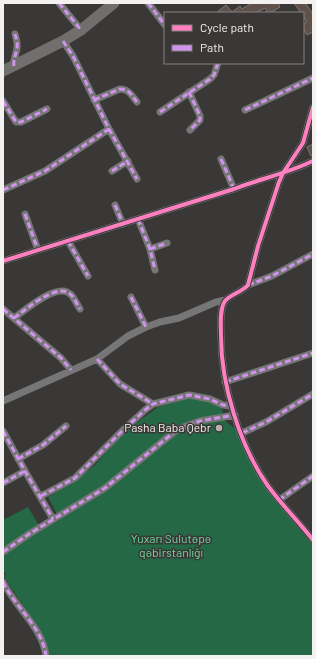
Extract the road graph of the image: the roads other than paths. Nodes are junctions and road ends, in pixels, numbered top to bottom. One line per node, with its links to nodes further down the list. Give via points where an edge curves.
1 (59, 3): 5 (street)
2 (114, 3): 5 (street)
3 (148, 3): 4 (street)
4 (164, 23)
5 (80, 30): 7 (street)
6 (15, 34): 9 (street, via 18,43)
7 (63, 41): 9 (street); 13 (street)
8 (218, 64): 12 (street, via 214,75)
9 (14, 66): 10 (street)
10 (3, 71)
11 (313, 78): 18 (street)
12 (189, 92): 19 (street); 21 (street, via 200,116 200,120)
13 (94, 100): 15 (street, via 124,89); 20 (street)
14 (3, 101): 17 (street, via 16,122)
15 (137, 102)
16 (313, 107): 26 (street, via 303,144)
17 (47, 109)
18 (245, 110)
19 (160, 112)
20 (109, 130): 23 (street); 29 (street, via 45,171)
21 (190, 130)
22 (221, 159): 28 (street)
23 (128, 161): 25 (street); 27 (street)
24 (313, 161): 26 (street)
25 (112, 171)
26 (283, 173): 28 (street); 42 (street, via 260,238)
27 (137, 180)
28 (234, 189): 32 (street)
29 (3, 190)
30 (115, 205): 33 (street)
31 (25, 214): 37 (street)
32 (138, 219): 33 (street); 36 (street)
33 (123, 224): 34 (street)
34 (68, 241): 37 (street); 41 (street)
35 (167, 243): 36 (street)
36 (150, 249): 40 (street)
37 (38, 250): 39 (street)
38 (313, 254): 42 (street, via 272,276)
39 (3, 261)
40 (155, 270)
41 (88, 276)
42 (248, 285): 44 (street)
43 (131, 297): 48 (street)
44 (226, 300): 48 (street, via 179,318); 52 (street, via 221,311)
45 (3, 309): 47 (street)
46 (80, 309): 47 (street, via 71,294 58,291 49,294)
47 (14, 318): 51 (street, via 61,358)
48 (146, 327): 50 (street, via 128,336)
49 (313, 353): 52 (street)
50 (98, 359): 51 (street); 55 (street, via 120,384)
51 (71, 370): 54 (street)
52 (225, 382): 56 (street)
53 (313, 394): 60 (street)
54 (3, 402)
55 (153, 404): 56 (street, via 189,396 210,398); 65 (street, via 75,478)
56 (231, 406): 57 (street)
57 (234, 415): 60 (street); 67 (street, via 200,421 178,429 105,488)
58 (66, 426): 61 (street, via 43,445)
59 (3, 431): 61 (street)
60 (242, 433): 66 (street, via 264,479)
61 (18, 459): 62 (street)
62 (25, 471): 64 (street); 65 (street)
63 (313, 476): 66 (street)
64 (3, 482)
65 (40, 496): 67 (street)
66 (279, 500): 68 (street)
67 (54, 519): 69 (street)
68 (313, 540)
69 (3, 552)
70 (3, 582): 71 (street)
71 (6, 596): 72 (street, via 32,624)
72 (46, 656)

